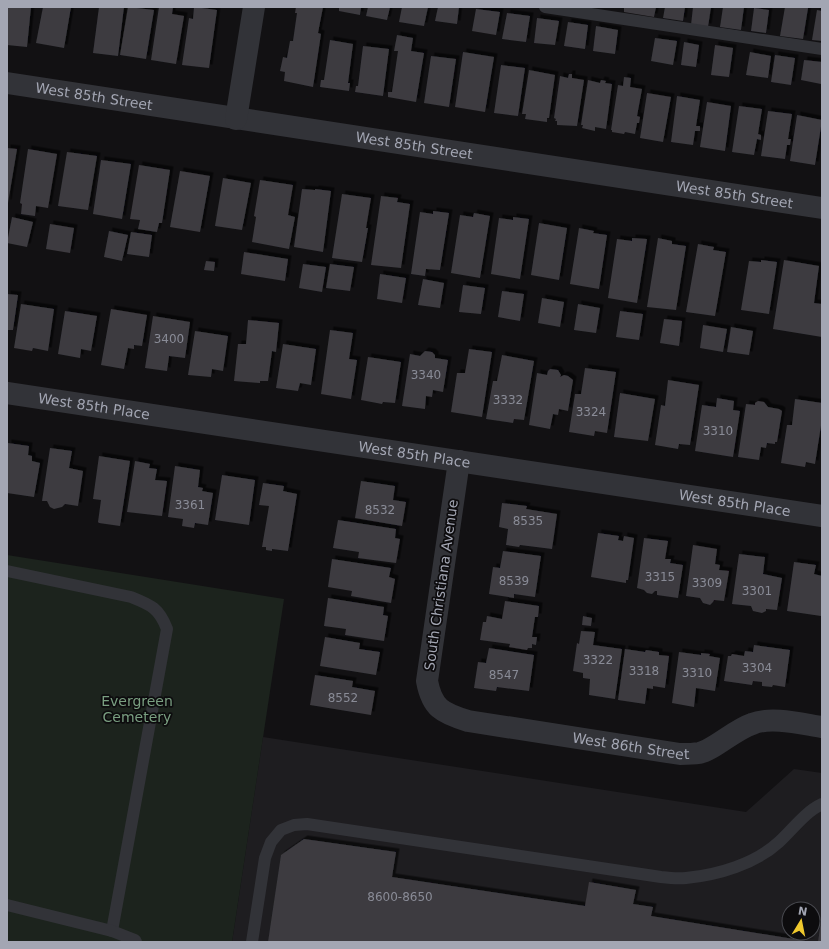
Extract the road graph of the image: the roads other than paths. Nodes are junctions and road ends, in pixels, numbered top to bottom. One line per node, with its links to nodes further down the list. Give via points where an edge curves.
1 (254, 7): 5 (street)
2 (545, 7): 3 (lane)
3 (822, 49)
4 (7, 83): 5 (street, West 85th Street)
5 (236, 119): 6 (street, West 85th Street)
6 (822, 208)
7 (7, 393): 8 (street, West 85th Place)
8 (459, 461): 9 (street, West 85th Place); 11 (street, South Christiana Avenue, via 427,681 430,696)
9 (822, 516)
10 (7, 571): 15 (lane, via 131,597 147,603 158,611 167,629)
11 (436, 706): 12 (street, West 86th Street, via 452,716 468,721 680,754 699,753 754,723 772,721)
12 (822, 728)
13 (822, 804): 17 (lane, via 813,808 778,843 755,858 731,868 684,879 307,824 294,825 281,830 271,842 264,858)
14 (7, 905): 15 (lane)
15 (112, 931): 16 (lane)
16 (136, 942)
17 (252, 942)

